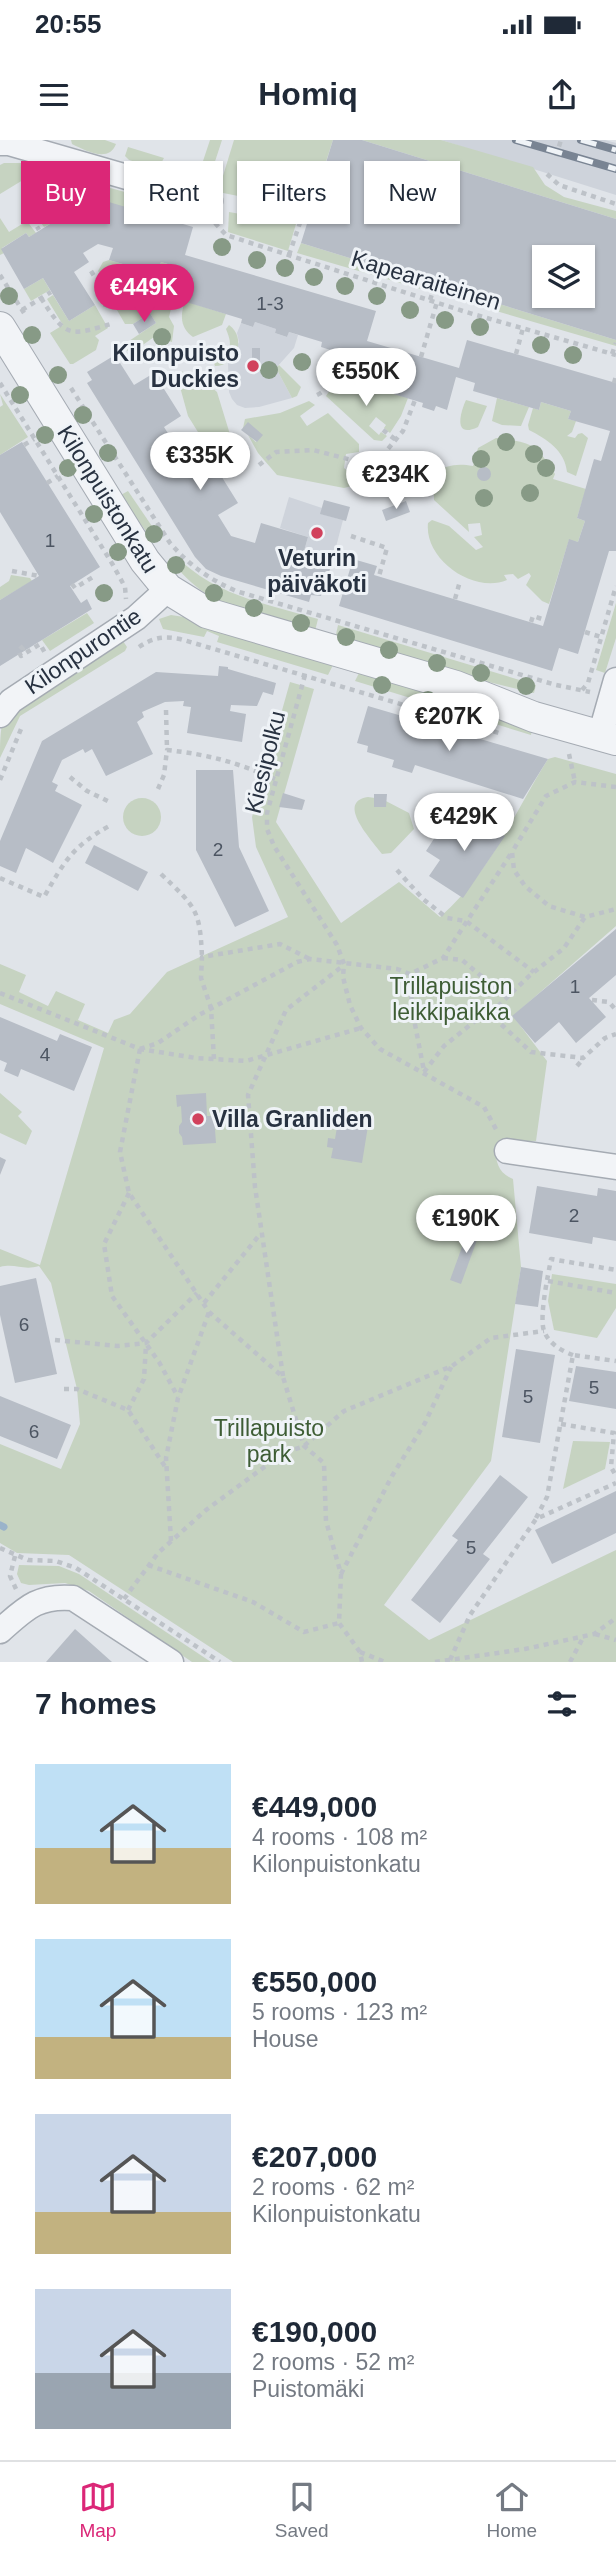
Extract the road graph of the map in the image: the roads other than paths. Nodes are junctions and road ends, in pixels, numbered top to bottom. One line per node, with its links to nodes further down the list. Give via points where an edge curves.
1 (0, 143): 2 (street)
2 (124, 176)
3 (17, 319): 4 (street, Kilonpuistonkatu, via 145,561)
4 (168, 589): 5 (street, Kilonpurontie, via 136,618 43,677); 6 (street, Kilonpuistonkatu, via 207,613 456,686 534,717)
5 (0, 715)
6 (606, 721)
7 (507, 1151): 8 (street)
8 (616, 1167)
9 (0, 1631): 10 (street, via 35,1603 55,1596 73,1598)
10 (171, 1662)

